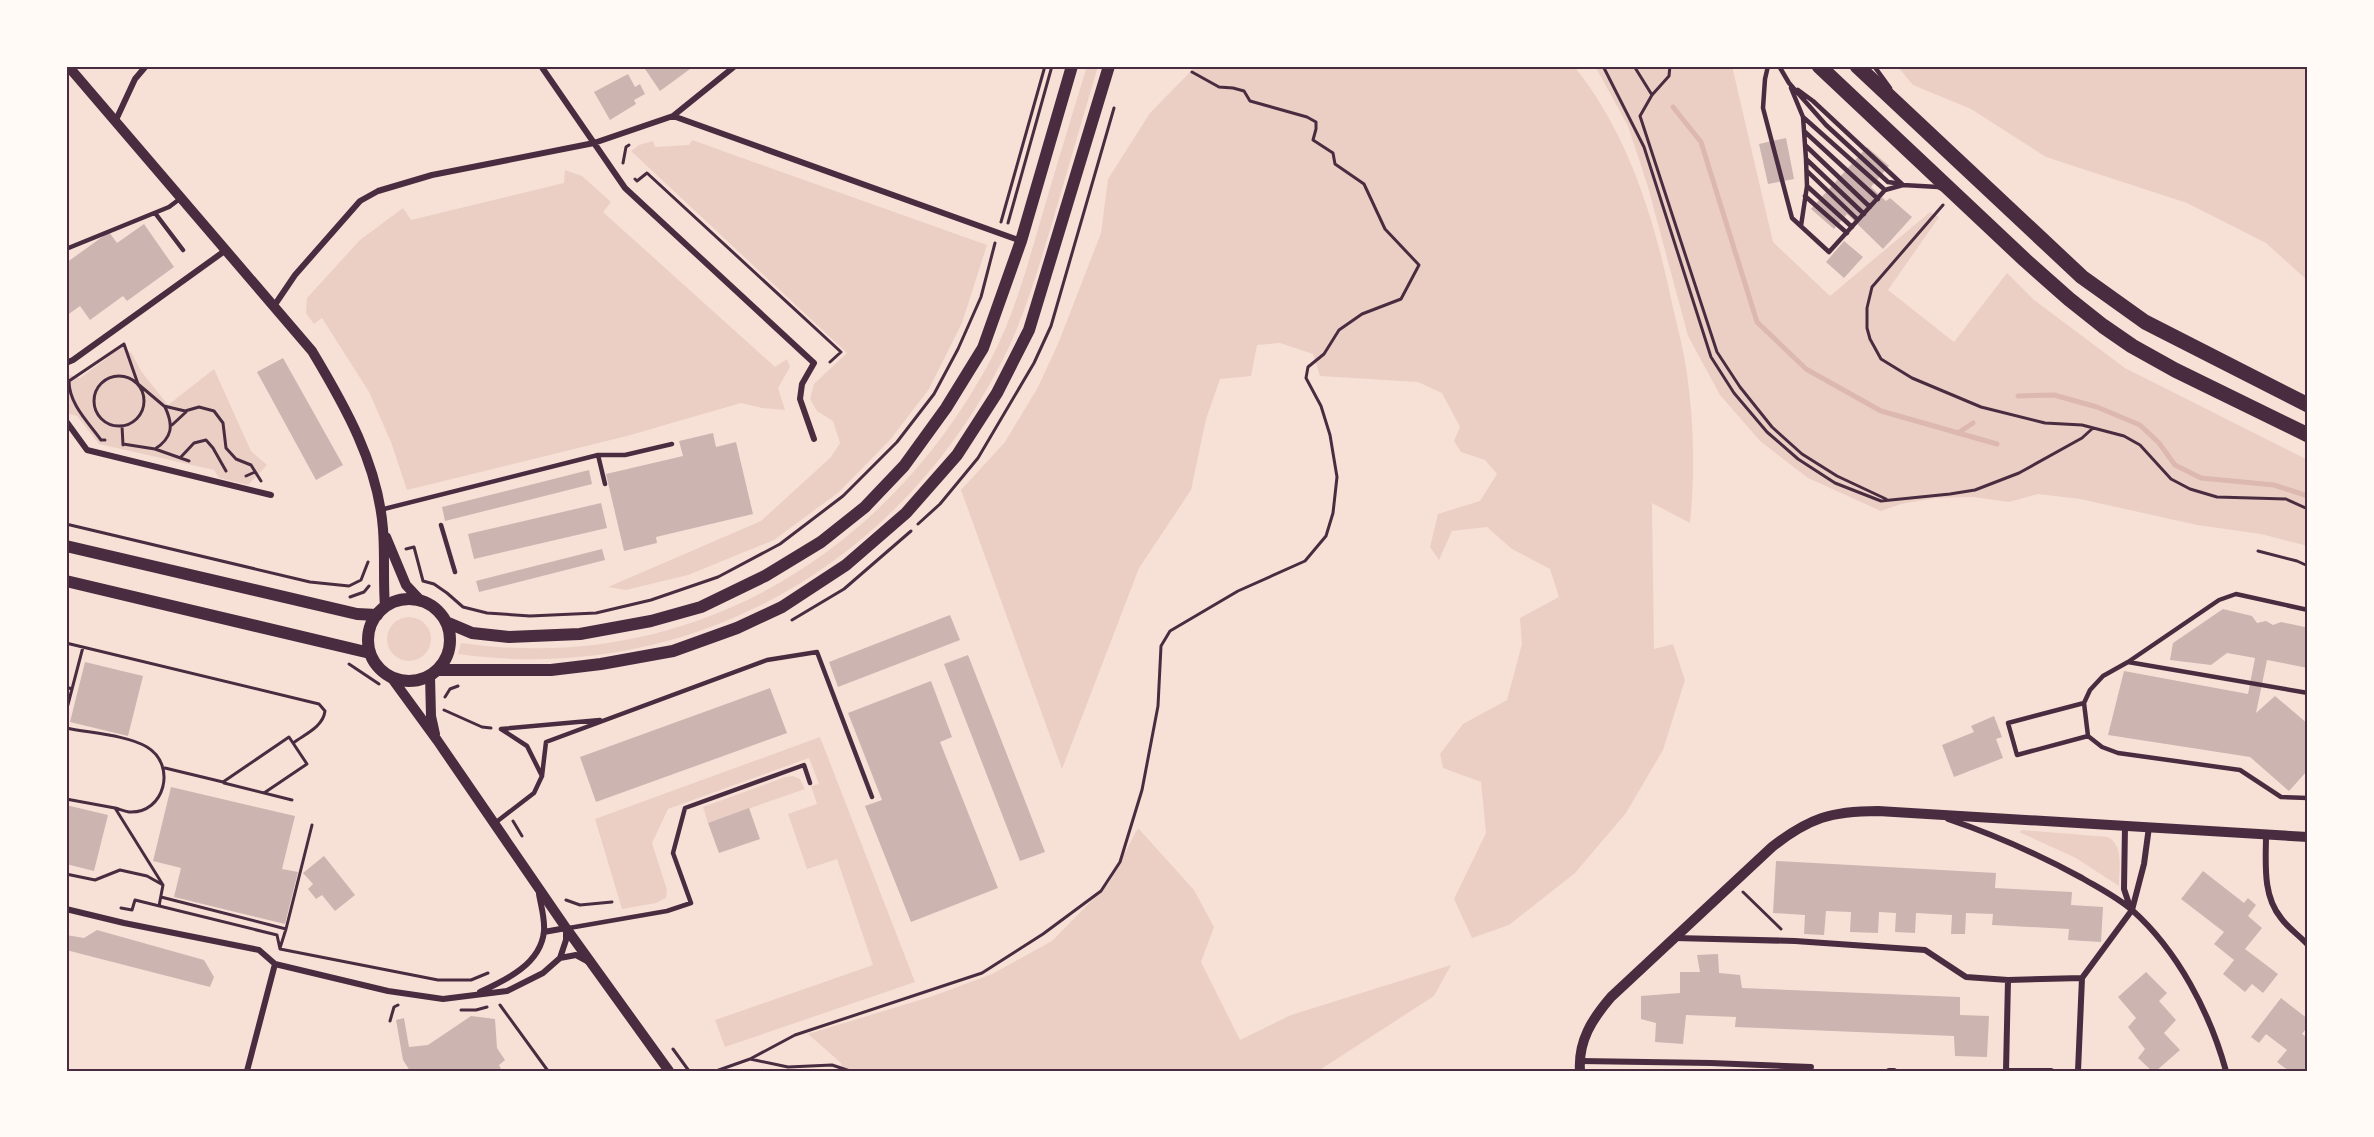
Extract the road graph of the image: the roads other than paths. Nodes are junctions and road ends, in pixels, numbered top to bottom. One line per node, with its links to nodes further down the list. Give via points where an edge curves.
1 (68, 66): 16 (street)
2 (146, 66): 16 (street, via 135,79)
3 (541, 66): 18 (street)
4 (735, 66): 13 (street)
5 (1072, 66): 36 (main road)
6 (1109, 66): 62 (main road, via 1029,330 997,393 957,455 906,513 846,565 782,607 673,651 551,670)
7 (1768, 66): 33 (lane, via 1763,108 1792,218)
8 (1779, 66): 12 (lane)
9 (1819, 66): 28 (main road)
10 (1857, 66): 15 (main road)
11 (1874, 66): 15 (lane)
12 (1789, 83): 14 (lane); 22 (lane); 22 (lane, via 1826,125 1888,182)
13 (673, 116): 18 (street); 36 (street)
14 (1803, 117): 17 (lane); 24 (lane)
15 (1911, 117): 42 (main road, via 2042,242 2118,304 2181,341)
16 (115, 123): 26 (street)
17 (1804, 131): 19 (lane); 27 (lane)
18 (594, 143): 40 (street, via 432,175 378,191 360,201 295,275); 45 (street, via 625,188 814,363 802,384 800,399)
19 (1805, 145): 20 (lane); 29 (lane)
20 (1806, 159): 21 (lane); 31 (lane)
21 (1807, 171): 23 (lane); 32 (lane)
22 (1903, 185): 24 (lane); 28 (lane, via 1938,187)
23 (1807, 186): 25 (lane); 34 (lane)
24 (1885, 190): 27 (lane)
25 (1806, 196): 33 (lane); 35 (lane)
26 (181, 198): 30 (lane); 39 (street)
27 (1878, 199): 29 (lane)
28 (1962, 200): 44 (main road, via 2068,299 2132,346)
29 (1870, 207): 31 (lane)
30 (155, 213): 37 (lane); 38 (lane)
31 (1863, 214): 32 (lane)
32 (1858, 220): 34 (lane)
33 (1801, 226): 35 (lane, via 1829,252)
34 (1852, 227): 35 (lane)
35 (1847, 233)
36 (1021, 241): 59 (main road, via 983,348 946,408 904,466 865,507 821,542 701,608 651,621 580,634 509,637 472,633)
37 (66, 249)
38 (183, 250)
39 (226, 250): 40 (street); 41 (street)
40 (274, 306): 50 (street, via 312,351 344,405 375,483)
41 (66, 363)
42 (2308, 405)
43 (66, 421): 49 (street, via 87,450)
44 (2308, 435)
45 (814, 439)
46 (672, 444): 47 (lane, via 625,456)
47 (598, 455): 48 (lane); 50 (lane)
48 (605, 484)
49 (271, 495)
50 (380, 510): 52 (street)
51 (441, 525): 54 (lane)
52 (383, 528): 56 (street, via 406,585); 58 (street)
53 (66, 546): 58 (main road, via 357,614)
54 (455, 572)
55 (66, 581): 60 (main road)
56 (421, 601): 58 (main road, via 402,600); 59 (main road)
57 (2308, 610): 61 (lane, via 2236,594 2219,600)
58 (381, 611): 60 (main road, via 370,627)
59 (446, 622): 62 (main road, via 448,652)
60 (370, 653): 63 (main road)
61 (2128, 662): 64 (lane); 65 (lane, via 2103,676)
62 (434, 673): 63 (main road, via 410,682); 68 (street, via 431,716)
63 (387, 682): 68 (street)
64 (2308, 693)
65 (2084, 703): 67 (lane); 67 (lane, via 2008,723 2017,755)
66 (605, 720): 69 (lane, via 546,742); 69 (lane, via 501,729 527,746); 71 (lane, via 767,660 817,652)
67 (2088, 736): 72 (lane, via 2118,753 2240,770 2281,797)
68 (437, 740): 74 (street)
69 (542, 776): 74 (lane, via 534,793)
70 (810, 783): 82 (lane, via 804,765 685,808 673,853 691,903 667,911)
71 (872, 797)
72 (2308, 798)
73 (1936, 815): 75 (street); 81 (street, via 1997,835 2044,857); 84 (street, via 1852,811 1829,814 1792,831)
74 (495, 823): 79 (street)
75 (2125, 826): 76 (street); 81 (street, via 2124,889)
76 (2149, 827): 77 (street); 81 (street)
77 (2266, 834): 78 (street); 85 (street, via 2266,879 2271,902)
78 (2308, 837)
79 (537, 887): 82 (street); 83 (street)
80 (66, 909): 87 (street, via 259,950)
81 (2132, 910): 89 (street); 101 (street, via 2160,940 2192,987 2220,1047)
82 (566, 928): 83 (street); 86 (street); 88 (street)
83 (544, 932): 91 (street, via 533,959 505,980)
84 (1675, 938): 90 (street, via 1924,950 1966,976); 93 (street, via 1595,1016 1584,1036)
85 (2308, 945)
86 (560, 958): 88 (street, via 576,955); 91 (street, via 543,973 507,992)
87 (275, 964): 91 (street, via 388,991 443,999); 95 (street)
88 (592, 965): 96 (street)
89 (2082, 978): 90 (street); 100 (street)
90 (2008, 980): 98 (street)
91 (474, 994)
92 (1711, 1063): 93 (street); 94 (street); 97 (street)
93 (1580, 1066)
94 (1811, 1067)
95 (247, 1071)
96 (669, 1071)
97 (1711, 1071)
98 (2006, 1071): 99 (street)
99 (2051, 1071)
100 (2078, 1071)
101 (2226, 1071)

